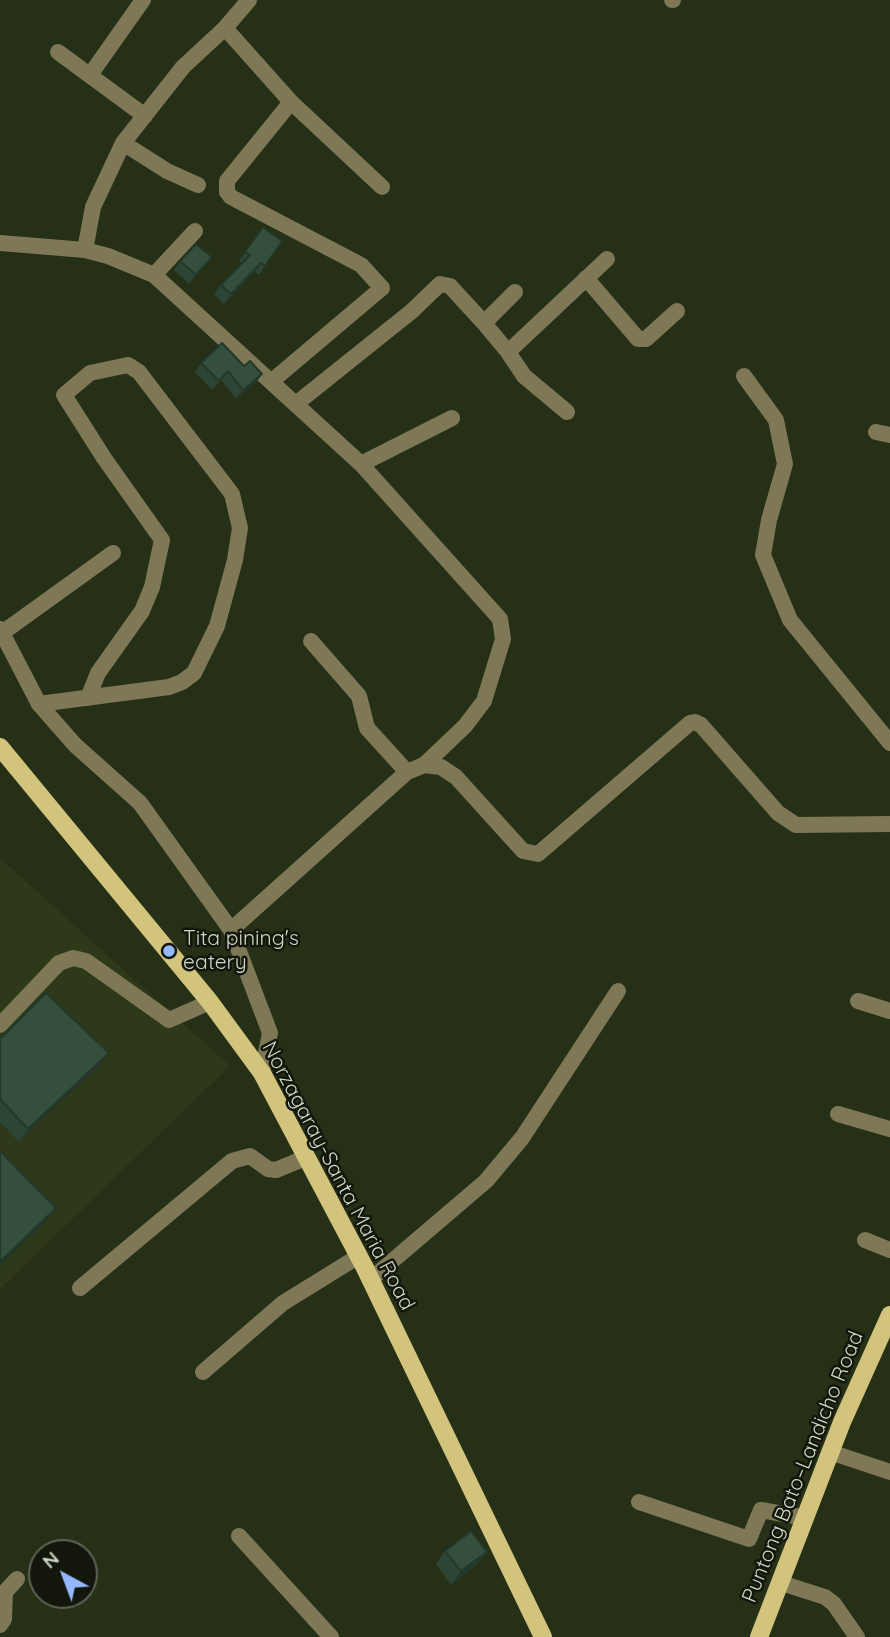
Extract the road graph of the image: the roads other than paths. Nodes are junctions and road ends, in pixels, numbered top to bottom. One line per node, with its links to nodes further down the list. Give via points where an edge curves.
1 (143, 0): 5 (street)
2 (249, 0): 3 (street)
3 (225, 28): 6 (street); 7 (street, via 183,67)
4 (58, 52): 5 (street)
5 (90, 75): 7 (street)
6 (291, 102): 10 (street); 22 (street, via 228,181 227,192 361,265 382,288)
7 (145, 116): 8 (street)
8 (123, 144): 9 (street); 13 (street, via 93,207)
9 (198, 185)
10 (382, 187)
11 (195, 231): 15 (street)
12 (0, 243): 13 (street)
13 (85, 250): 15 (street)
14 (607, 259): 16 (street)
15 (154, 275): 22 (street)
16 (586, 278): 18 (street, via 638,339 646,339); 20 (street)
17 (515, 292): 19 (street)
18 (677, 311)
19 (484, 323): 20 (street); 23 (street, via 450,286 440,284)
20 (508, 352): 24 (street, via 524,376)
21 (744, 376): 32 (street, via 776,420 785,464 763,555 790,620)
22 (272, 381): 23 (street)
23 (298, 403): 26 (street)
24 (567, 412)
25 (452, 418): 26 (street)
26 (361, 464): 34 (street, via 499,619 503,630 484,701 466,726)
27 (113, 553): 28 (street)
28 (1, 631): 31 (street)
29 (311, 641): 35 (street, via 359,696 367,728)
30 (88, 698): 30 (street, via 169,687 194,673 217,626 240,528 232,494 139,372 128,365 90,373 65,395 162,540 142,611 98,673); 31 (street)
31 (38, 704): 37 (street, via 75,745 140,803)
32 (890, 743)
33 (0, 747): 40 (main road, Norzagaray-Santa Maria Road)
34 (424, 765): 35 (street); 36 (street, via 441,767 456,777 523,851 538,854 695,722 778,813 796,825)
35 (407, 772): 37 (street)
36 (890, 824)
37 (231, 930): 43 (street, via 270,1032)
38 (618, 991): 50 (street, via 513,1149 485,1181)
39 (858, 1001): 41 (street)
40 (211, 1002): 42 (street, via 169,1020 86,961 73,958 59,962); 43 (main road, Norzagaray-Santa Maria Road)
41 (890, 1011)
42 (0, 1025)
43 (262, 1073): 46 (main road, Norzagaray-Santa Maria Road)
44 (838, 1114): 45 (street)
45 (890, 1129)
46 (305, 1158): 49 (main road, Norzagaray-Santa Maria Road); 51 (street, via 276,1170 250,1156 232,1161)
47 (865, 1240): 48 (street)
48 (890, 1250)
49 (359, 1256): 50 (main road, Norzagaray-Santa Maria Road); 53 (street, via 283,1303)
50 (370, 1280): 63 (main road, Norzagaray-Santa Maria Road)
51 (80, 1288)
52 (890, 1315): 54 (main road, Puntong Bato–Landicho Road)
53 (203, 1372)
54 (830, 1452): 55 (street); 57 (main road, Puntong Bato–Landicho Road)
55 (890, 1472)
56 (639, 1502): 57 (street, via 749,1539 761,1510)
57 (806, 1518): 60 (main road, Puntong Bato–Landicho Road)
58 (239, 1536): 62 (street)
59 (17, 1579): 61 (street, via 5,1592)
60 (781, 1583): 64 (main road, Puntong Bato–Landicho Road); 65 (street, via 825,1597)
61 (0, 1625)
62 (331, 1637)
63 (543, 1637)
64 (759, 1637)
65 (857, 1637)

